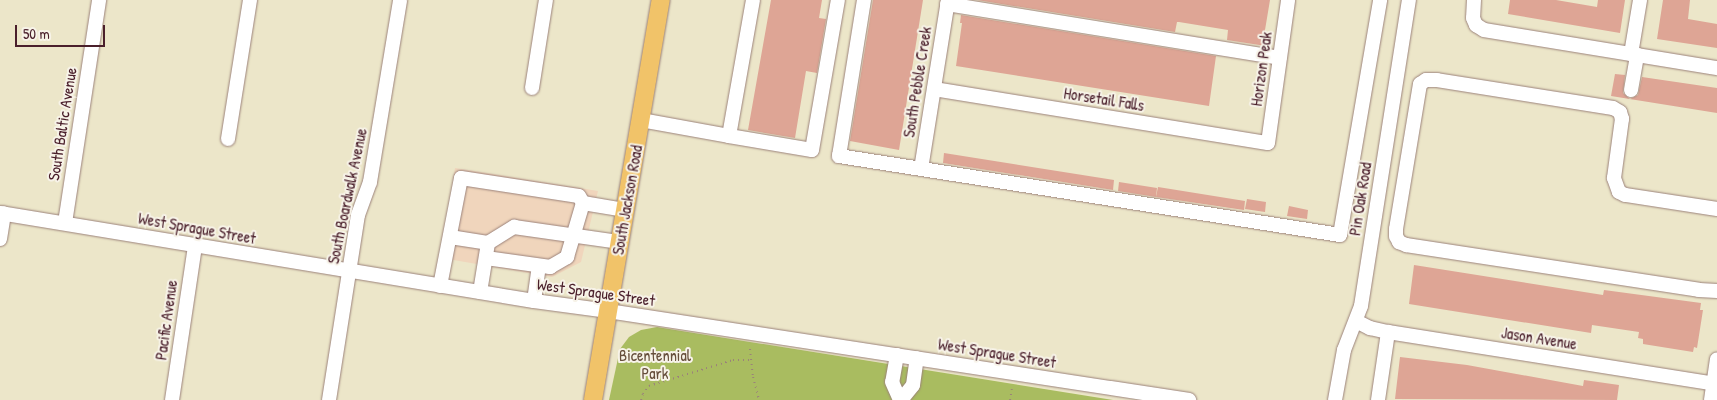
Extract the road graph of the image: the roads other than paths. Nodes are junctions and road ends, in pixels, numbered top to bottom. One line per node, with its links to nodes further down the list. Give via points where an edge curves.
1 (99, 0): 30 (street, South Baltic Avenue)
2 (250, 0): 23 (street)
3 (400, 0): 39 (street, South Boardwalk Avenue, via 370,182 358,216)
4 (546, 0): 18 (street)
5 (661, 0): 21 (main road, South Jackson Road)
6 (753, 0): 22 (street)
7 (838, 0): 22 (street, via 812,150)
8 (864, 0): 25 (street, via 839,156)
9 (1288, 0): 16 (street, Horizon Peak)
10 (1380, 0): 25 (street, via 1340,235)
11 (1409, 0): 45 (street, Pin Oak Road, via 1368,265)
12 (1474, 0): 15 (street, via 1474,18 1484,30)
13 (1640, 0): 15 (street)
14 (948, 2): 16 (street); 19 (street, South Pebble Creek)
15 (1634, 54): 17 (street); 20 (street)
16 (1280, 58): 24 (street, Horizon Peak)
17 (1717, 68)
18 (532, 88)
19 (934, 89): 24 (street, Horsetail Falls); 25 (street, South Pebble Creek)
20 (1631, 90)
21 (641, 120): 22 (street); 28 (main road, South Jackson Road)
22 (729, 136)
23 (228, 139)
24 (1268, 142)
25 (921, 169)
26 (583, 203): 28 (street); 31 (street); 32 (street, via 579,196 461,178)
27 (1717, 209): 41 (street, via 1619,192 1614,178 1622,119 1620,112 1613,108 1437,80 1426,80 1420,84 1396,229 1399,242)
28 (625, 210): 34 (main road, South Jackson Road)
29 (2, 213): 30 (street, West Sprague Street); 33 (street)
30 (65, 223): 36 (street, West Sprague Street)
31 (572, 235): 34 (street); 35 (street, via 514,227); 38 (street, via 568,257 550,268)
32 (450, 237): 35 (street); 40 (street)
33 (0, 239)
34 (620, 242): 44 (main road, South Jackson Road)
35 (488, 243): 37 (street)
36 (194, 246): 39 (street, West Sprague Street); 51 (street, Pacific Avenue)
37 (486, 258): 38 (street); 42 (street)
38 (539, 266): 43 (street)
39 (349, 271): 40 (street, West Sprague Street); 52 (street, South Boardwalk Avenue)
40 (440, 286): 42 (street, West Sprague Street)
41 (1717, 291)
42 (480, 292): 43 (street, West Sprague Street)
43 (534, 301): 44 (street, West Sprague Street)
44 (608, 311): 47 (street, West Sprague Street); 53 (main road, South Jackson Road)
45 (1356, 321): 46 (street, Jason Avenue); 56 (street, Pin Oak Road, via 1344,350)
46 (1388, 332): 50 (street, Jason Avenue); 57 (street)
47 (897, 355): 48 (street, West Sprague Street); 54 (street, via 892,382)
48 (918, 358): 54 (street, via 913,386); 55 (street, West Sprague Street)
49 (1717, 359): 50 (street)
50 (1715, 384): 58 (street)
51 (172, 400)
52 (329, 400)
53 (593, 400)
54 (900, 400)
55 (1189, 400)
56 (1335, 400)
57 (1378, 400)
58 (1711, 400)

